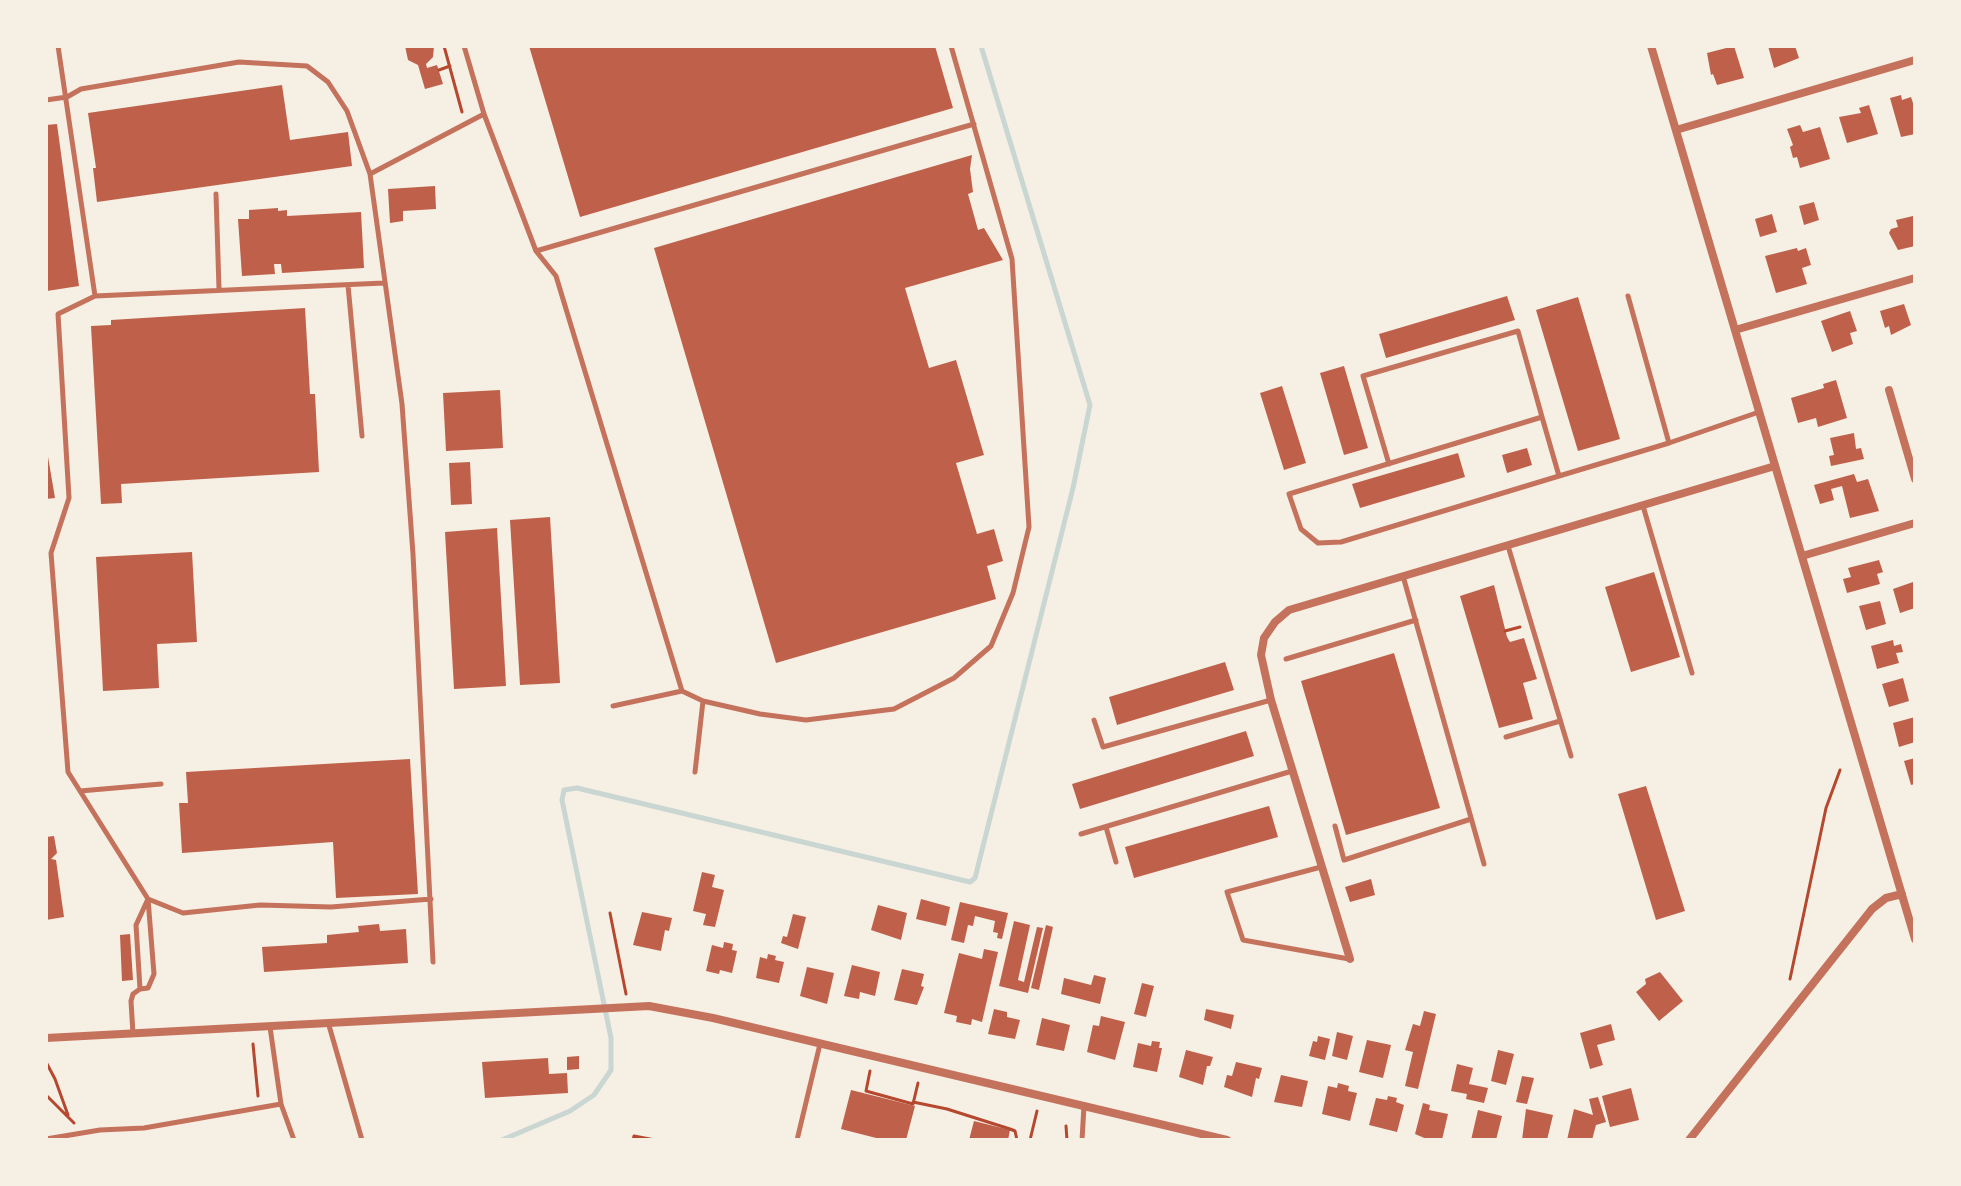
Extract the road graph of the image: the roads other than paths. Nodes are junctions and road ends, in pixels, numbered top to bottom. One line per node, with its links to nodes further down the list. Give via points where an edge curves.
1 (58, 46): 6 (lane)
2 (464, 46): 8 (lane)
3 (951, 46): 9 (lane)
4 (1651, 46): 10 (street)
5 (1915, 60): 10 (street)
6 (67, 97): 7 (lane); 11 (lane, via 81,89 239,62 307,66 328,82 347,111); 18 (lane)
7 (46, 100)
8 (484, 114): 11 (lane); 13 (lane)
9 (974, 124): 13 (lane); 42 (lane, via 1012,259 1029,527 1013,593 991,646 954,678 894,709 806,720)
10 (1676, 130): 20 (street)
11 (370, 174): 15 (lane)
12 (216, 194): 17 (lane)
13 (536, 251): 40 (lane, via 556,276)
14 (1915, 278): 20 (street)
15 (384, 283): 16 (lane); 61 (lane, via 402,404)
16 (348, 285): 17 (lane); 24 (lane)
17 (219, 289): 18 (lane)
18 (95, 296): 36 (lane, via 58,314 69,498 51,553)
19 (1628, 296): 25 (lane)
20 (1735, 330): 22 (street)
21 (1889, 390): 29 (street)
22 (1759, 412): 25 (lane); 27 (street)
23 (1542, 417): 26 (lane); 26 (lane, via 1518,331 1363,376); 28 (lane)
24 (362, 436)
25 (1669, 443): 28 (lane)
26 (1389, 464): 28 (lane, via 1289,494 1301,529 1318,543 1341,542)
27 (1775, 466): 30 (street); 33 (street)
28 (1559, 476)
29 (1915, 479)
30 (1643, 506): 32 (street); 39 (lane)
31 (1915, 523): 33 (street)
32 (1508, 546): 34 (street); 45 (lane)
33 (1802, 556): 59 (street)
34 (1402, 576): 35 (lane); 41 (street, via 1289,610 1275,622 1261,655)
35 (1416, 620): 38 (lane); 52 (lane)
36 (57, 636): 37 (lane); 51 (lane, via 68,772)
37 (46, 637)
38 (1286, 659)
39 (1692, 673)
40 (682, 691): 42 (lane); 43 (lane)
41 (1271, 700): 44 (lane, via 1103,747); 48 (street)
42 (703, 701): 49 (lane)
43 (613, 706)
44 (1094, 720)
45 (1560, 721): 46 (lane); 47 (lane)
46 (1506, 737)
47 (1571, 756)
48 (1292, 771): 54 (lane); 58 (street)
49 (695, 772)
50 (161, 784): 51 (lane)
51 (80, 791): 60 (lane)
52 (1471, 819): 53 (lane, via 1344,860); 57 (lane)
53 (1335, 826)
54 (1106, 827): 55 (lane); 56 (lane)
55 (1081, 834)
56 (1116, 862)
57 (1484, 864)
58 (1321, 867): 63 (street); 63 (lane, via 1227,892 1243,940)
59 (1902, 894): 62 (street); 79 (street, via 1872,909)
60 (148, 899): 61 (lane, via 183,913); 65 (lane, via 136,925); 65 (lane, via 154,974 148,988)
61 (431, 899): 64 (lane)
62 (1915, 939)
63 (1350, 959)
64 (433, 962)
65 (140, 989): 68 (lane, via 131,1001)
66 (328, 1022): 67 (street); 70 (street, via 624,1006 670,1008); 75 (lane)
67 (270, 1026): 68 (street); 71 (lane)
68 (133, 1034): 69 (street)
69 (46, 1038)
70 (820, 1043): 72 (street); 76 (lane)
71 (281, 1104): 73 (lane); 74 (lane)
72 (1084, 1106): 77 (lane); 78 (street)
73 (46, 1139)
74 (294, 1140)
75 (362, 1140)
76 (797, 1140)
77 (1082, 1140)
78 (1227, 1140)
79 (1689, 1140)

